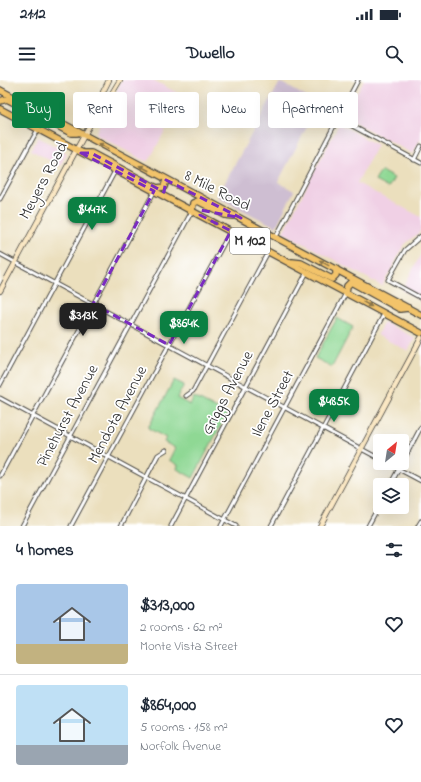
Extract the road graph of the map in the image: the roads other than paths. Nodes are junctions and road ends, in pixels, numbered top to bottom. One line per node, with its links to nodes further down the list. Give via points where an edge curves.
1 (109, 80): 5 (street, Meyers Road)
2 (120, 80): 6 (street, Meyers Road)
3 (358, 80): 7 (street)
4 (0, 90): 14 (highway, 8 Mile Road / M 102)
5 (103, 92)
6 (113, 92)
7 (351, 92)
8 (0, 101): 14 (highway, via 8,100 70,134)
9 (0, 109): 13 (highway, 8 Mile Road / M 102)
10 (88, 128): 15 (street, Meyers Road)
11 (332, 128): 29 (street)
12 (355, 128): 19 (street)
13 (38, 129): 17 (highway, 8 Mile Road / M 102); 24 (street)
14 (78, 132): 15 (highway, 8 Mile Road / M 102)
15 (84, 136): 17 (street, Meyers Road); 22 (highway, 8 Mile Road / M 102, one-way to 15)
16 (421, 146): 19 (street)
17 (76, 150): 18 (highway, 8 Mile Road / M 102); 32 (street, Meyers Road)
18 (82, 153): 21 (highway, 8 Mile Road / M 102); 22 (highway, via 91,153 157,188 164,187)
19 (414, 160): 20 (street)
20 (421, 164)
21 (115, 171): 23 (highway, 8 Mile Road / M 102); 36 (street)
22 (166, 180): 26 (highway, 8 Mile Road / M 102)
23 (154, 192): 25 (highway, 8 Mile Road / M 102); 40 (street)
24 (0, 199)
25 (192, 211): 26 (highway, via 193,204 198,201 225,215); 27 (highway, 8 Mile Road / M 102, one-way to 27); 44 (street, Pinehurst Avenue)
26 (240, 218): 29 (highway, 8 Mile Road / M 102)
27 (231, 231): 30 (highway, 8 Mile Road / M 102); 47 (street, Mendota Avenue)
28 (421, 236): 39 (street, via 405,250 388,280)
29 (276, 237): 34 (highway, 8 Mile Road / M 102, one-way to 29)
30 (268, 250): 33 (highway, 8 Mile Road / M 102); 48 (street)
31 (0, 254): 32 (street)
32 (16, 262): 36 (street); 37 (street, Meyers Road)
33 (290, 262): 34 (highway, via 301,263 332,279 336,275); 35 (highway, 8 Mile Road / M 102)
34 (336, 269): 41 (highway, 8 Mile Road / M 102)
35 (307, 271): 38 (highway, 8 Mile Road / M 102); 50 (street, Griggs Avenue)
36 (55, 283): 40 (street); 49 (street)
37 (0, 291)
38 (346, 292): 41 (highway, via 351,282 400,309); 42 (highway, 8 Mile Road / M 102, one-way to 42); 53 (street, Ilene Street)
39 (421, 298)
40 (93, 304): 44 (street); 54 (street)
41 (408, 308): 43 (highway, 8 Mile Road / M 102)
42 (384, 314): 45 (highway, 8 Mile Road / M 102); 56 (street)
43 (421, 315)
44 (131, 325): 47 (street); 57 (street, Pinehurst Avenue)
45 (421, 333)
46 (421, 338): 58 (street)
47 (169, 345): 48 (street); 62 (street, Mendota Avenue)
48 (206, 366): 50 (street); 51 (street, via 193,391)
49 (0, 385)
50 (246, 386): 53 (street); 67 (street, Griggs Avenue)
51 (186, 396)
52 (0, 398): 54 (street)
53 (284, 408): 56 (street); 69 (street, Ilene Street)
54 (33, 416): 57 (street); 64 (street)
55 (421, 427): 60 (street)
56 (323, 428): 58 (street); 77 (street)
57 (71, 437): 62 (street); 71 (street, Pinehurst Avenue)
58 (362, 449): 61 (street); 78 (street)
59 (166, 450): 65 (street, via 158,456)
60 (409, 450)
61 (373, 455)
62 (109, 457): 65 (street); 72 (street, Mendota Avenue)
63 (401, 470): 66 (street)
64 (0, 476)
65 (147, 478): 67 (street); 73 (street)
66 (421, 481)
67 (185, 499): 69 (street); 74 (street, Griggs Avenue)
68 (375, 514): 79 (street)
69 (224, 520): 75 (street, Ilene Street); 76 (street)
70 (421, 521): 80 (street)
71 (22, 526)
72 (72, 526)
73 (121, 526)
74 (171, 526)
75 (221, 526)
76 (236, 526)
77 (271, 526)
78 (320, 526)
79 (368, 526)
80 (418, 526)

